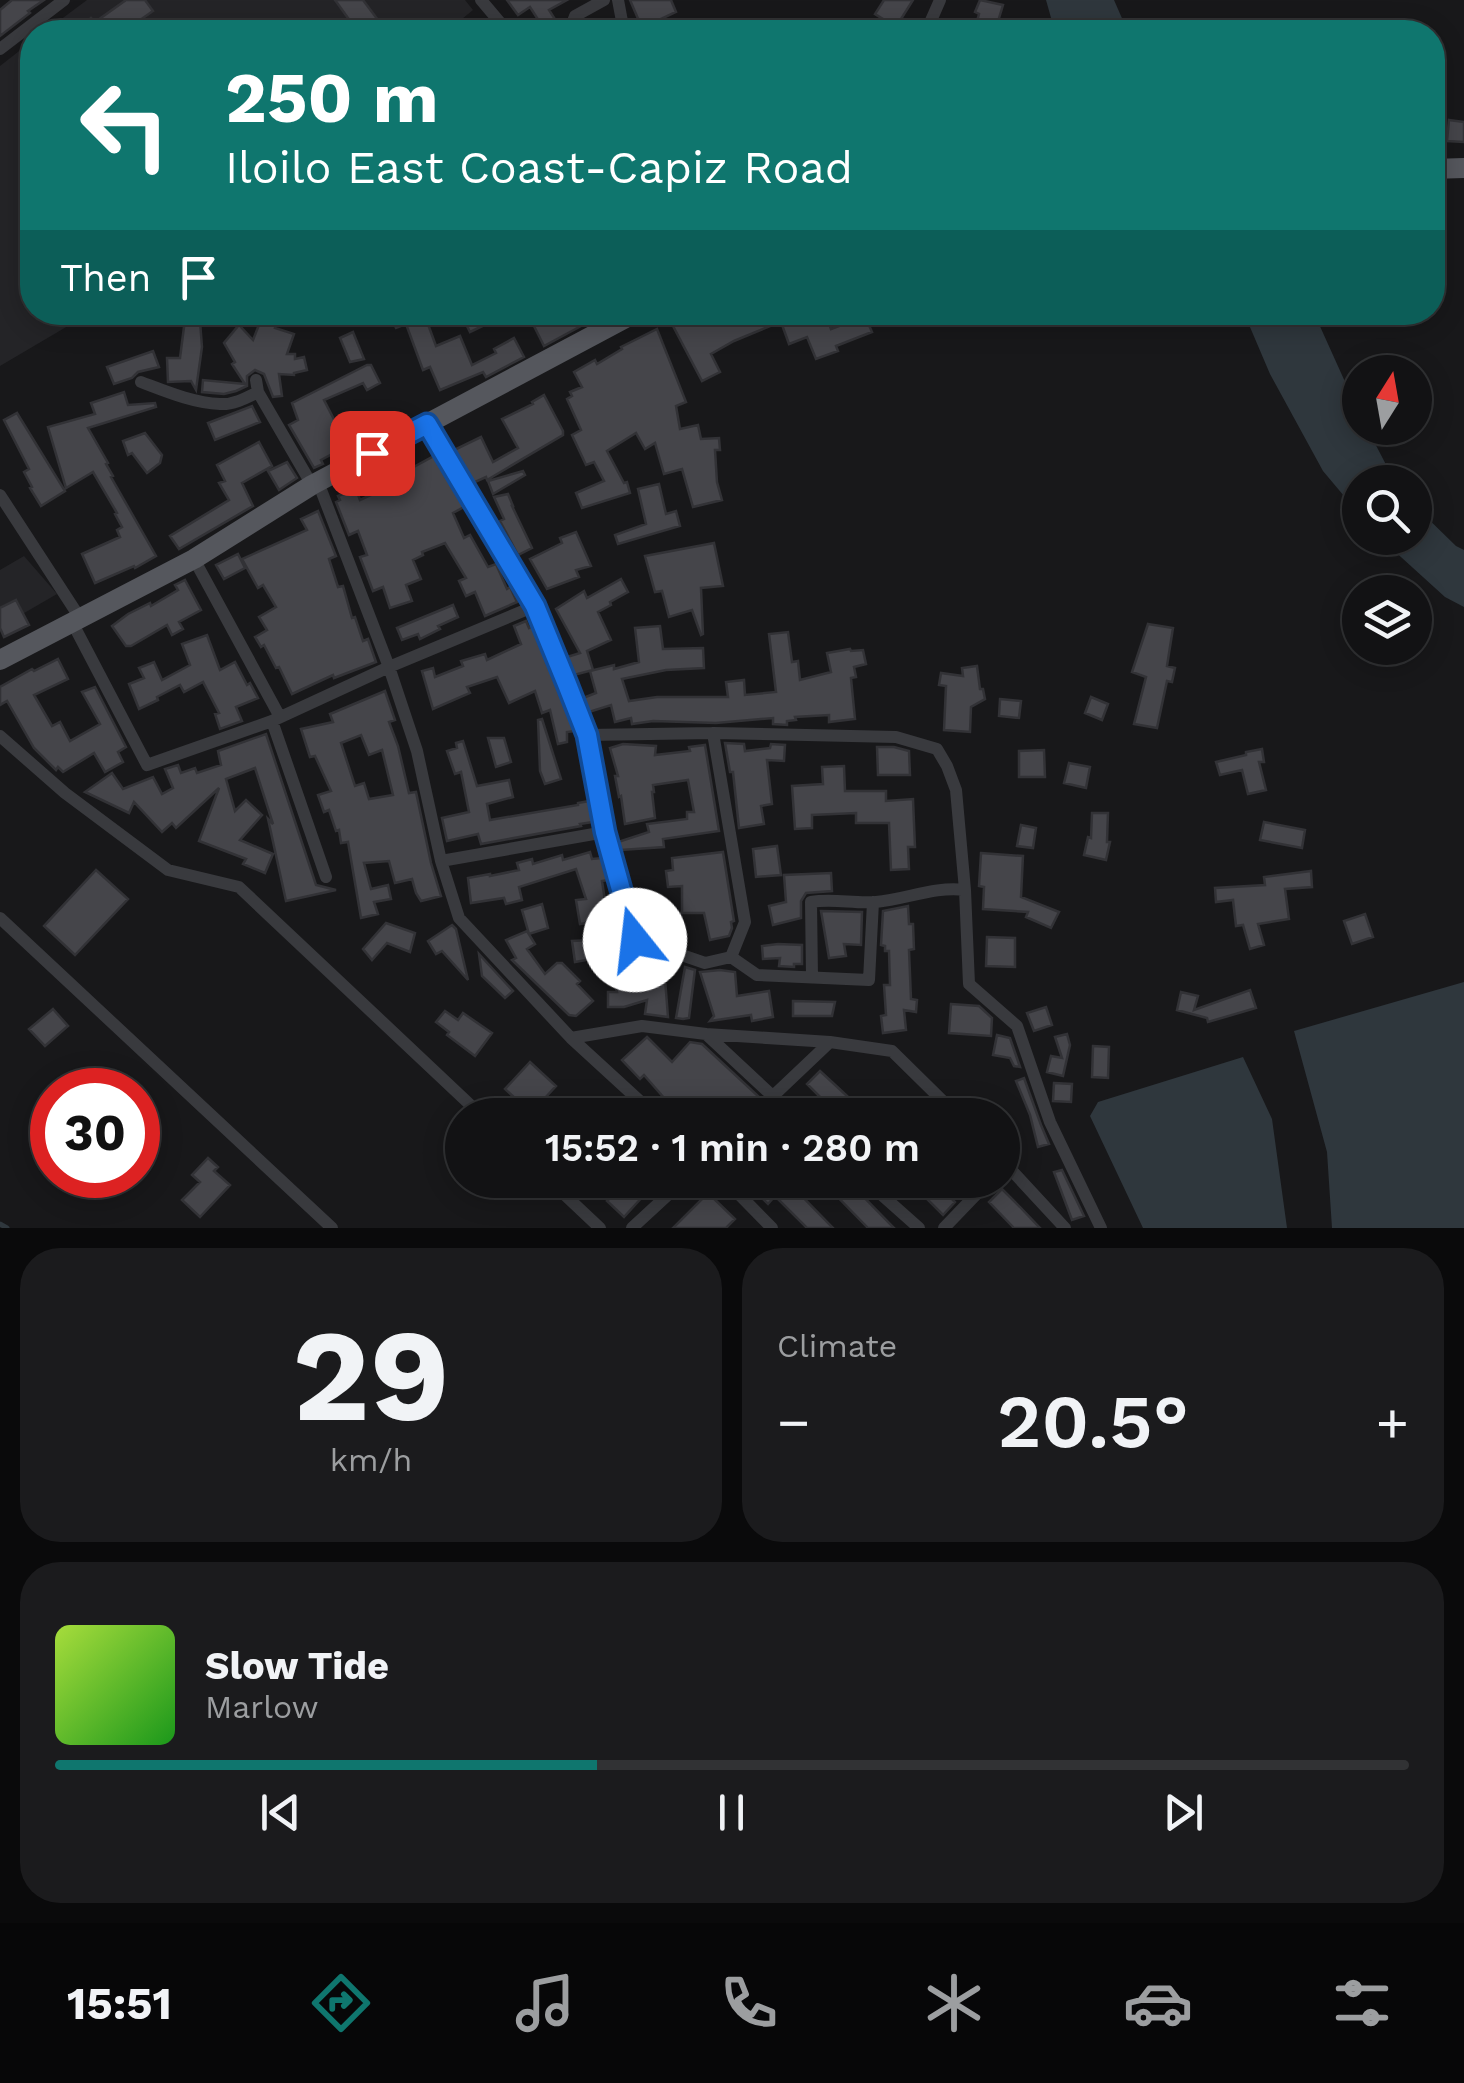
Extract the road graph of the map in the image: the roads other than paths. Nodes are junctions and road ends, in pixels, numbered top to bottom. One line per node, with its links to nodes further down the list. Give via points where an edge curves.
1 (64, 0): 4 (street)
2 (481, 0): 5 (street)
3 (604, 0): 6 (street)
4 (38, 20)
5 (498, 20)
6 (574, 20)
7 (20, 34): 8 (street)
8 (0, 50)
9 (613, 325): 11 (main road)
10 (141, 382): 12 (street, via 221,404 257,386)
11 (427, 424): 12 (main road); 15 (street)
12 (315, 483): 14 (main road); 18 (street)
13 (0, 495): 16 (street)
14 (194, 559): 16 (main road); 19 (street)
15 (535, 606): 18 (street); 21 (street)
16 (76, 620): 17 (main road); 19 (street, via 147,766)
17 (0, 660)
18 (389, 668): 19 (street); 24 (street, via 417,750)
19 (276, 719): 25 (street)
20 (714, 734): 21 (street); 26 (street, via 896,738 937,749 956,790); 29 (street, via 745,922)
21 (587, 735): 23 (street)
22 (0, 736): 35 (street, via 168,870 239,887)
23 (605, 832): 24 (street); 29 (street, via 635,940 706,963)
24 (441, 861): 32 (street, via 459,918)
25 (326, 877)
26 (966, 890): 27 (street); 51 (street, via 969,984 1017,1026 1050,1122)
27 (873, 902): 30 (street, via 870,980); 30 (street, via 811,902)
28 (0, 918): 44 (street)
29 (730, 957): 30 (street, via 756,975)
30 (812, 977)
31 (706, 1034): 32 (street, via 642,1026); 33 (street); 34 (street)
32 (571, 1038): 36 (street)
33 (830, 1042): 34 (street); 37 (street, via 892,1051)
34 (772, 1096)
35 (462, 1098)
36 (636, 1098)
37 (940, 1098)
38 (1020, 1180): 50 (street)
39 (569, 1198): 45 (street)
40 (664, 1198): 46 (street)
41 (742, 1198): 47 (street)
42 (886, 1198): 48 (street)
43 (973, 1198): 49 (street)
44 (332, 1228)
45 (600, 1228)
46 (632, 1228)
47 (772, 1228)
48 (919, 1228)
49 (944, 1228)
50 (1065, 1228)
51 (1101, 1228)

